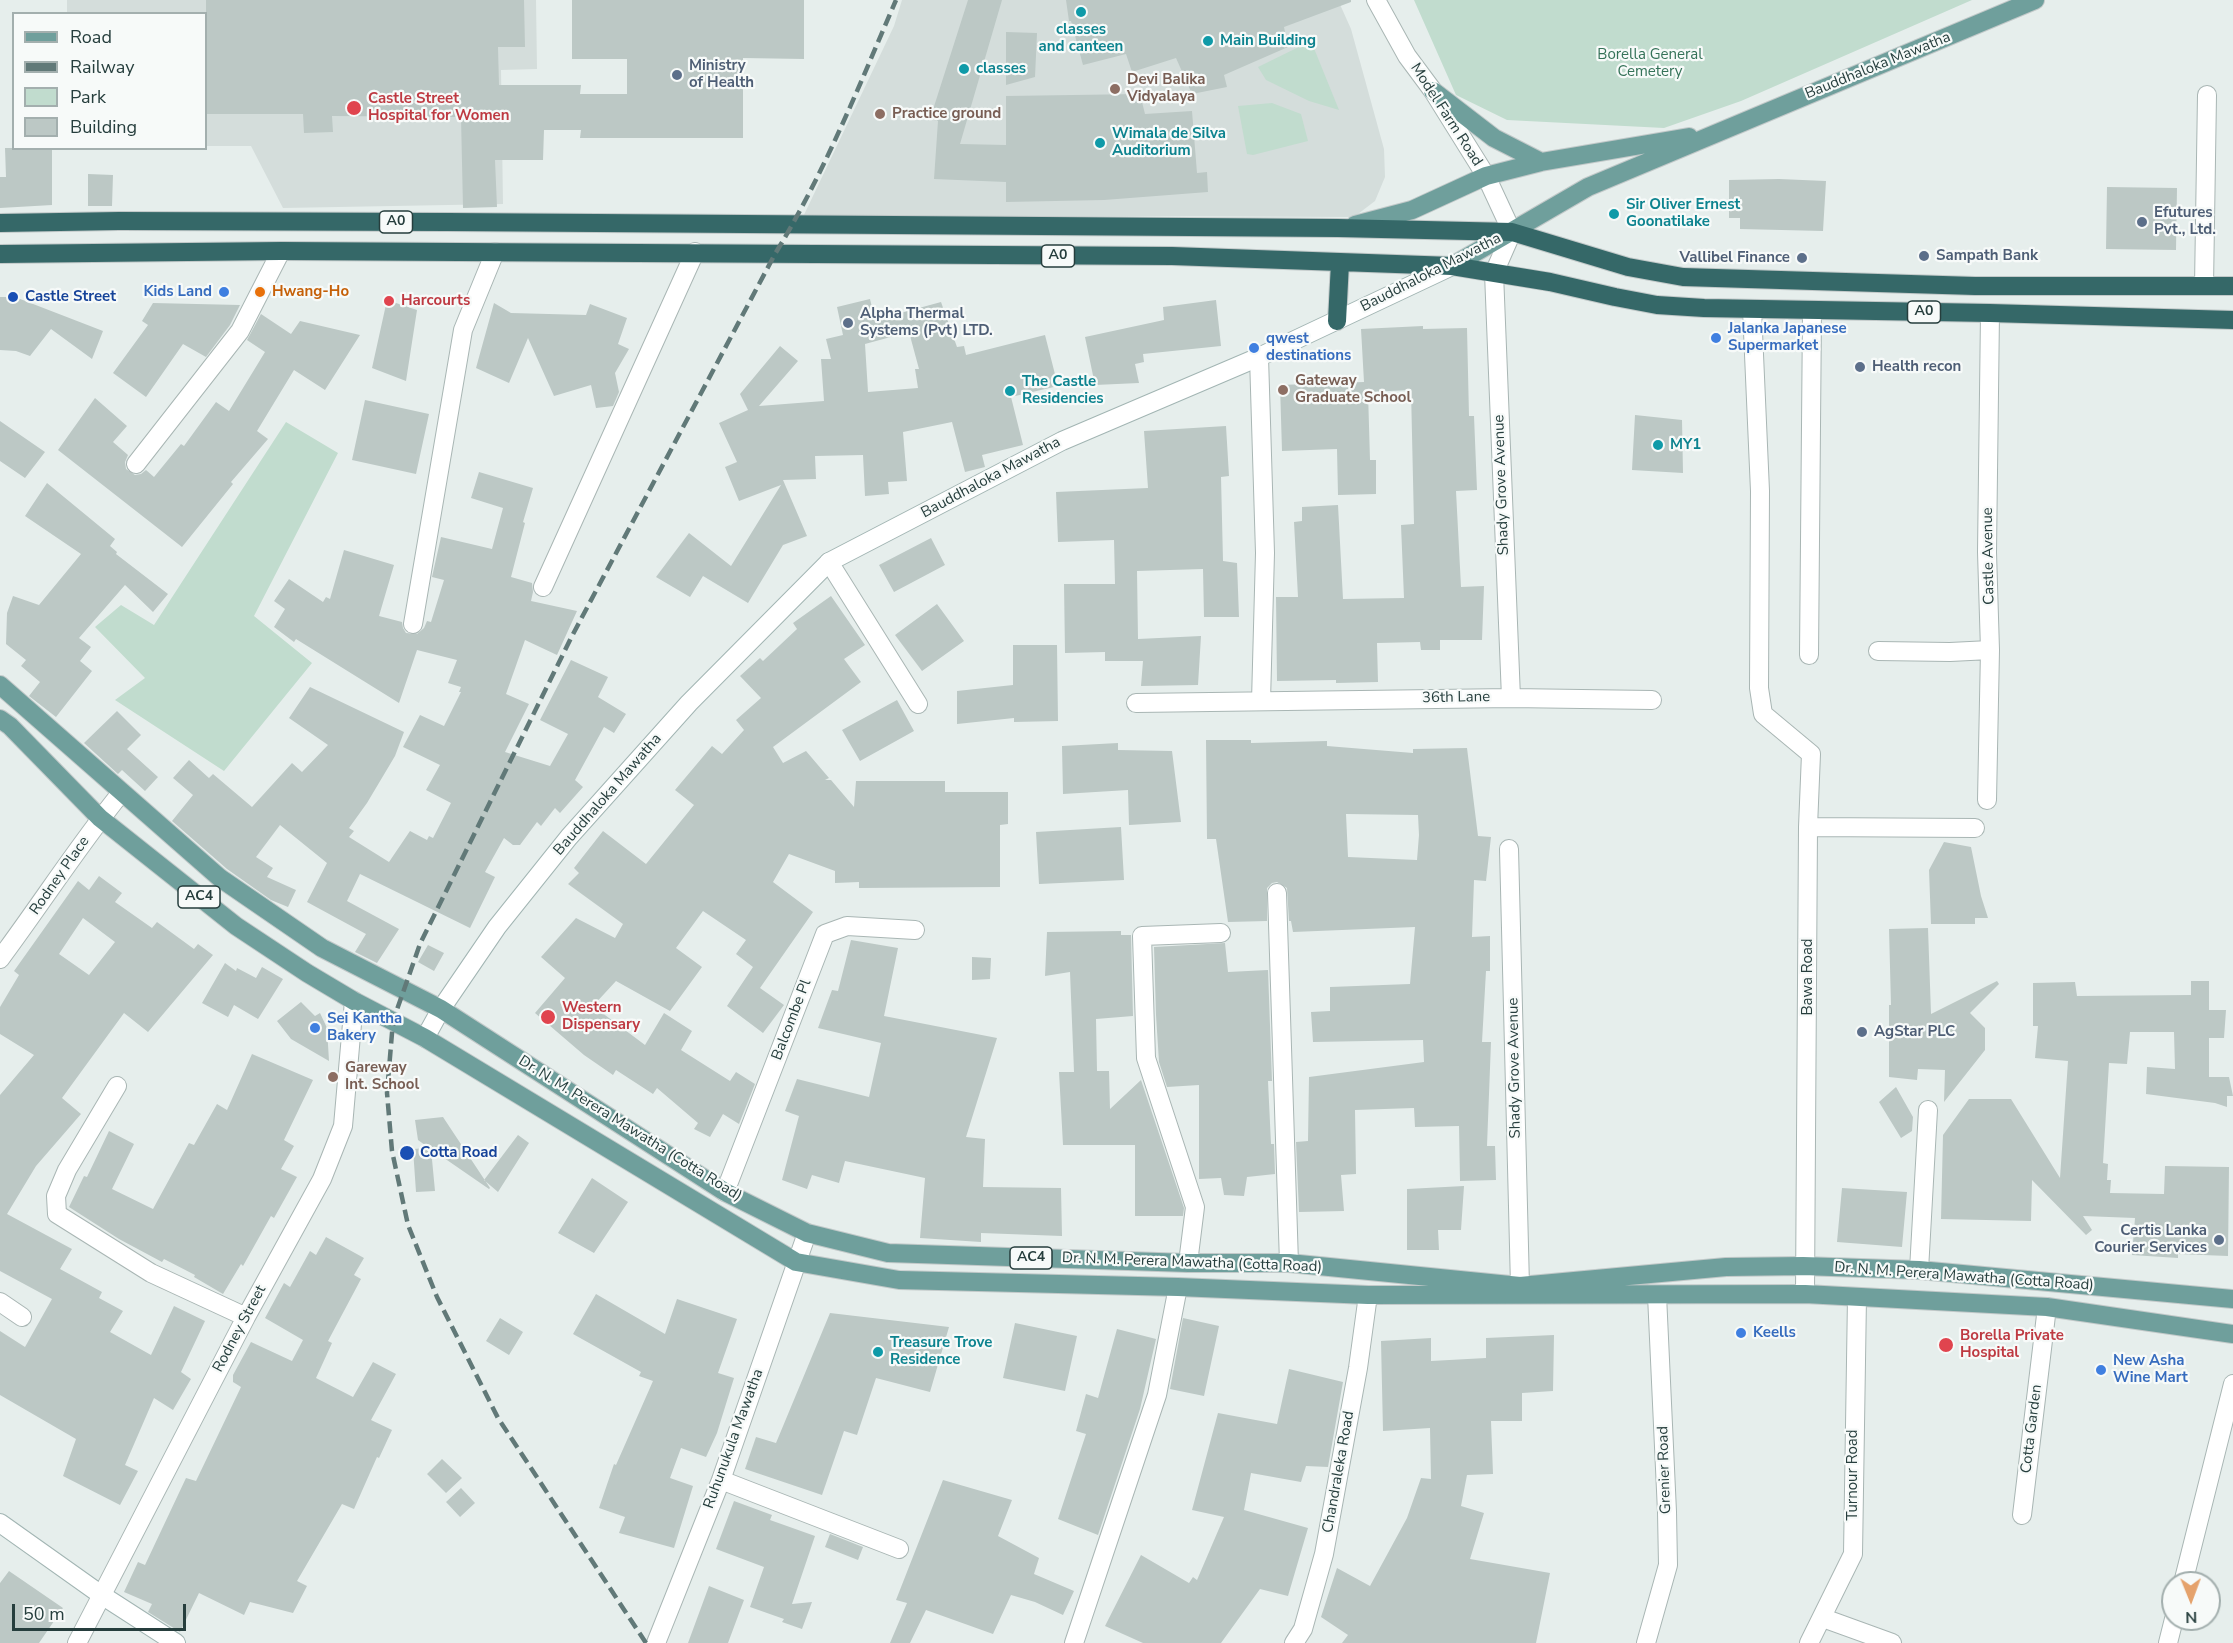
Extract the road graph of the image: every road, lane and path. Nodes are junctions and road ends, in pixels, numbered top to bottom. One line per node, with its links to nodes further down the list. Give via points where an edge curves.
1 (1376, 0): 3 (street, Model Farm Road)
2 (2035, 0): 5 (main road, Bauddhaloka Mawatha)
3 (1432, 91): 6 (main road, via 1494,138); 7 (street, Model Farm Road)
4 (2207, 95): 18 (street)
5 (1720, 131): 6 (main road, Bauddhaloka Mawatha); 10 (main road, Bauddhaloka Mawatha, via 1588,187)
6 (1541, 162): 7 (main road, Bauddhaloka Mawatha)
7 (1486, 176): 9 (main road, Bauddhaloka Mawatha, via 1412,210); 10 (street, Model Farm Road)
8 (0, 223): 9 (highway, A0)
9 (1338, 228): 10 (highway, A0)
10 (1512, 232): 16 (main road, Bauddhaloka Mawatha); 17 (street); 18 (highway, A0, via 1628,267 1683,277 1976,286)
11 (281, 251): 12 (highway, A0); 14 (highway, A0); 26 (street, via 240,331)
12 (495, 252): 13 (highway, A0); 29 (street, via 463,330)
13 (695, 252): 15 (highway, A0, via 1172,256); 28 (street)
14 (0, 254)
15 (1340, 262): 16 (highway, A0); 24 (highway)
16 (1452, 266): 17 (highway, A0); 24 (street, Bauddhaloka Mawatha)
17 (1494, 273): 20 (highway, A0, via 1658,305); 34 (street, Shady Grove Avenue)
18 (2204, 286): 19 (highway, A0)
19 (2233, 286)
20 (1752, 309): 21 (highway, A0); 43 (street, Bawa Road, via 1760,491 1759,688 1763,714 1811,754)
21 (1812, 311): 22 (highway, A0); 32 (street)
22 (1990, 313): 23 (highway, A0); 30 (street, Castle Avenue)
23 (2233, 320)
24 (1337, 321): 25 (street, Bauddhaloka Mawatha)
25 (1259, 357): 27 (street, Bauddhaloka Mawatha, via 1062,441); 36 (street, via 1265,553)
26 (136, 464)
27 (829, 562): 38 (street); 51 (street, Bauddhaloka Mawatha, via 689,703 569,837 497,927)
28 (543, 586)
29 (413, 624)
30 (1990, 650): 31 (street); 41 (street, Castle Avenue)
31 (1878, 651)
32 (1809, 655)
33 (0, 685): 40 (main road, Dr. N. M. Perera Mawatha (Cotta Road) / AC4)
34 (1511, 698): 35 (street, 36th Lane); 36 (street, 36th Lane)
35 (1652, 700)
36 (1261, 701): 37 (street, 36th Lane)
37 (1136, 703)
38 (918, 704)
39 (0, 719): 42 (main road, Dr. N. M. Perera Mawatha (Cotta Road) / AC4)
40 (121, 793): 42 (street, Rodney Place); 51 (main road, Dr. N. M. Perera Mawatha (Cotta Road) / AC4, via 220,878 322,948)
41 (1987, 800)
42 (100, 818): 49 (street, Rodney Place); 50 (main road, Dr. N. M. Perera Mawatha (Cotta Road) / AC4, via 236,927)
43 (1808, 826): 44 (street); 60 (street, Bawa Road)
44 (1975, 828)
45 (1509, 849): 62 (street, Shady Grove Avenue)
46 (1277, 893): 59 (street)
47 (915, 930): 55 (street, Balcombe Pl, via 847,926 825,934)
48 (1221, 933): 58 (street, via 1142,936 1146,1058 1195,1207)
49 (0, 959)
50 (354, 1001): 52 (main road, Dr. N. M. Perera Mawatha (Cotta Road) / AC4); 72 (street, Rodney Street, via 344,1126 322,1179)
51 (441, 1009): 52 (street, Bauddhaloka Mawatha); 55 (main road, Dr. N. M. Perera Mawatha (Cotta Road) / AC4)
52 (425, 1038): 57 (main road, Dr. N. M. Perera Mawatha (Cotta Road) / AC4)
53 (117, 1086): 72 (street, via 67,1170 56,1196 57,1214 151,1273)
54 (1928, 1110): 61 (street)
55 (725, 1192): 56 (main road, Dr. N. M. Perera Mawatha (Cotta Road) / AC4)
56 (807, 1233): 57 (street, Ruhunukula Mawatha); 58 (main road, Dr. N. M. Perera Mawatha (Cotta Road) / AC4, via 888,1253)
57 (796, 1262): 63 (main road, Dr. N. M. Perera Mawatha (Cotta Road) / AC4, via 899,1280); 75 (street, Ruhunukula Mawatha)
58 (1188, 1263): 59 (main road, Dr. N. M. Perera Mawatha (Cotta Road) / AC4)
59 (1289, 1263): 62 (main road, Dr. N. M. Perera Mawatha (Cotta Road) / AC4)
60 (1803, 1266): 61 (main road, Dr. N. M. Perera Mawatha (Cotta Road) / AC4); 62 (main road, Dr. N. M. Perera Mawatha (Cotta Road) / AC4, via 1726,1267); 64 (street, Bawa Road)
61 (1919, 1270): 68 (main road, Dr. N. M. Perera Mawatha (Cotta Road) / AC4)
62 (1520, 1286)
63 (1178, 1287): 65 (main road, Dr. N. M. Perera Mawatha (Cotta Road) / AC4); 85 (street, via 1157,1395)
64 (1805, 1294): 66 (main road, Dr. N. M. Perera Mawatha (Cotta Road) / AC4); 67 (main road, Dr. N. M. Perera Mawatha (Cotta Road) / AC4)
65 (1368, 1295): 66 (main road, Dr. N. M. Perera Mawatha (Cotta Road) / AC4); 86 (street, Chandraleka Road, via 1324,1554 1303,1629)
66 (1657, 1295): 87 (street, Grenier Road, via 1668,1565)
67 (1857, 1297): 70 (main road, Dr. N. M. Perera Mawatha (Cotta Road) / AC4); 81 (street, Turnour Road, via 1853,1554)
68 (2233, 1299)
69 (0, 1302): 71 (street)
70 (2047, 1307): 73 (main road, Dr. N. M. Perera Mawatha (Cotta Road) / AC4); 76 (street, Cotta Garden)
71 (22, 1317)
72 (246, 1317): 80 (street, Rodney Street)
73 (2233, 1334)
74 (2233, 1384): 79 (street)
75 (721, 1480): 78 (street); 84 (street, Ruhunukula Mawatha)
76 (2022, 1515)
77 (0, 1523): 80 (street)
78 (899, 1549)
79 (2186, 1571)
80 (100, 1594): 82 (street, Rodney Street); 83 (street)
81 (1823, 1618): 88 (street, Turnour Road); 89 (street)
82 (77, 1643)
83 (176, 1643)
84 (656, 1643)
85 (1074, 1643)
86 (1294, 1643)
87 (1646, 1643)
88 (1809, 1643)
89 (1892, 1643)

